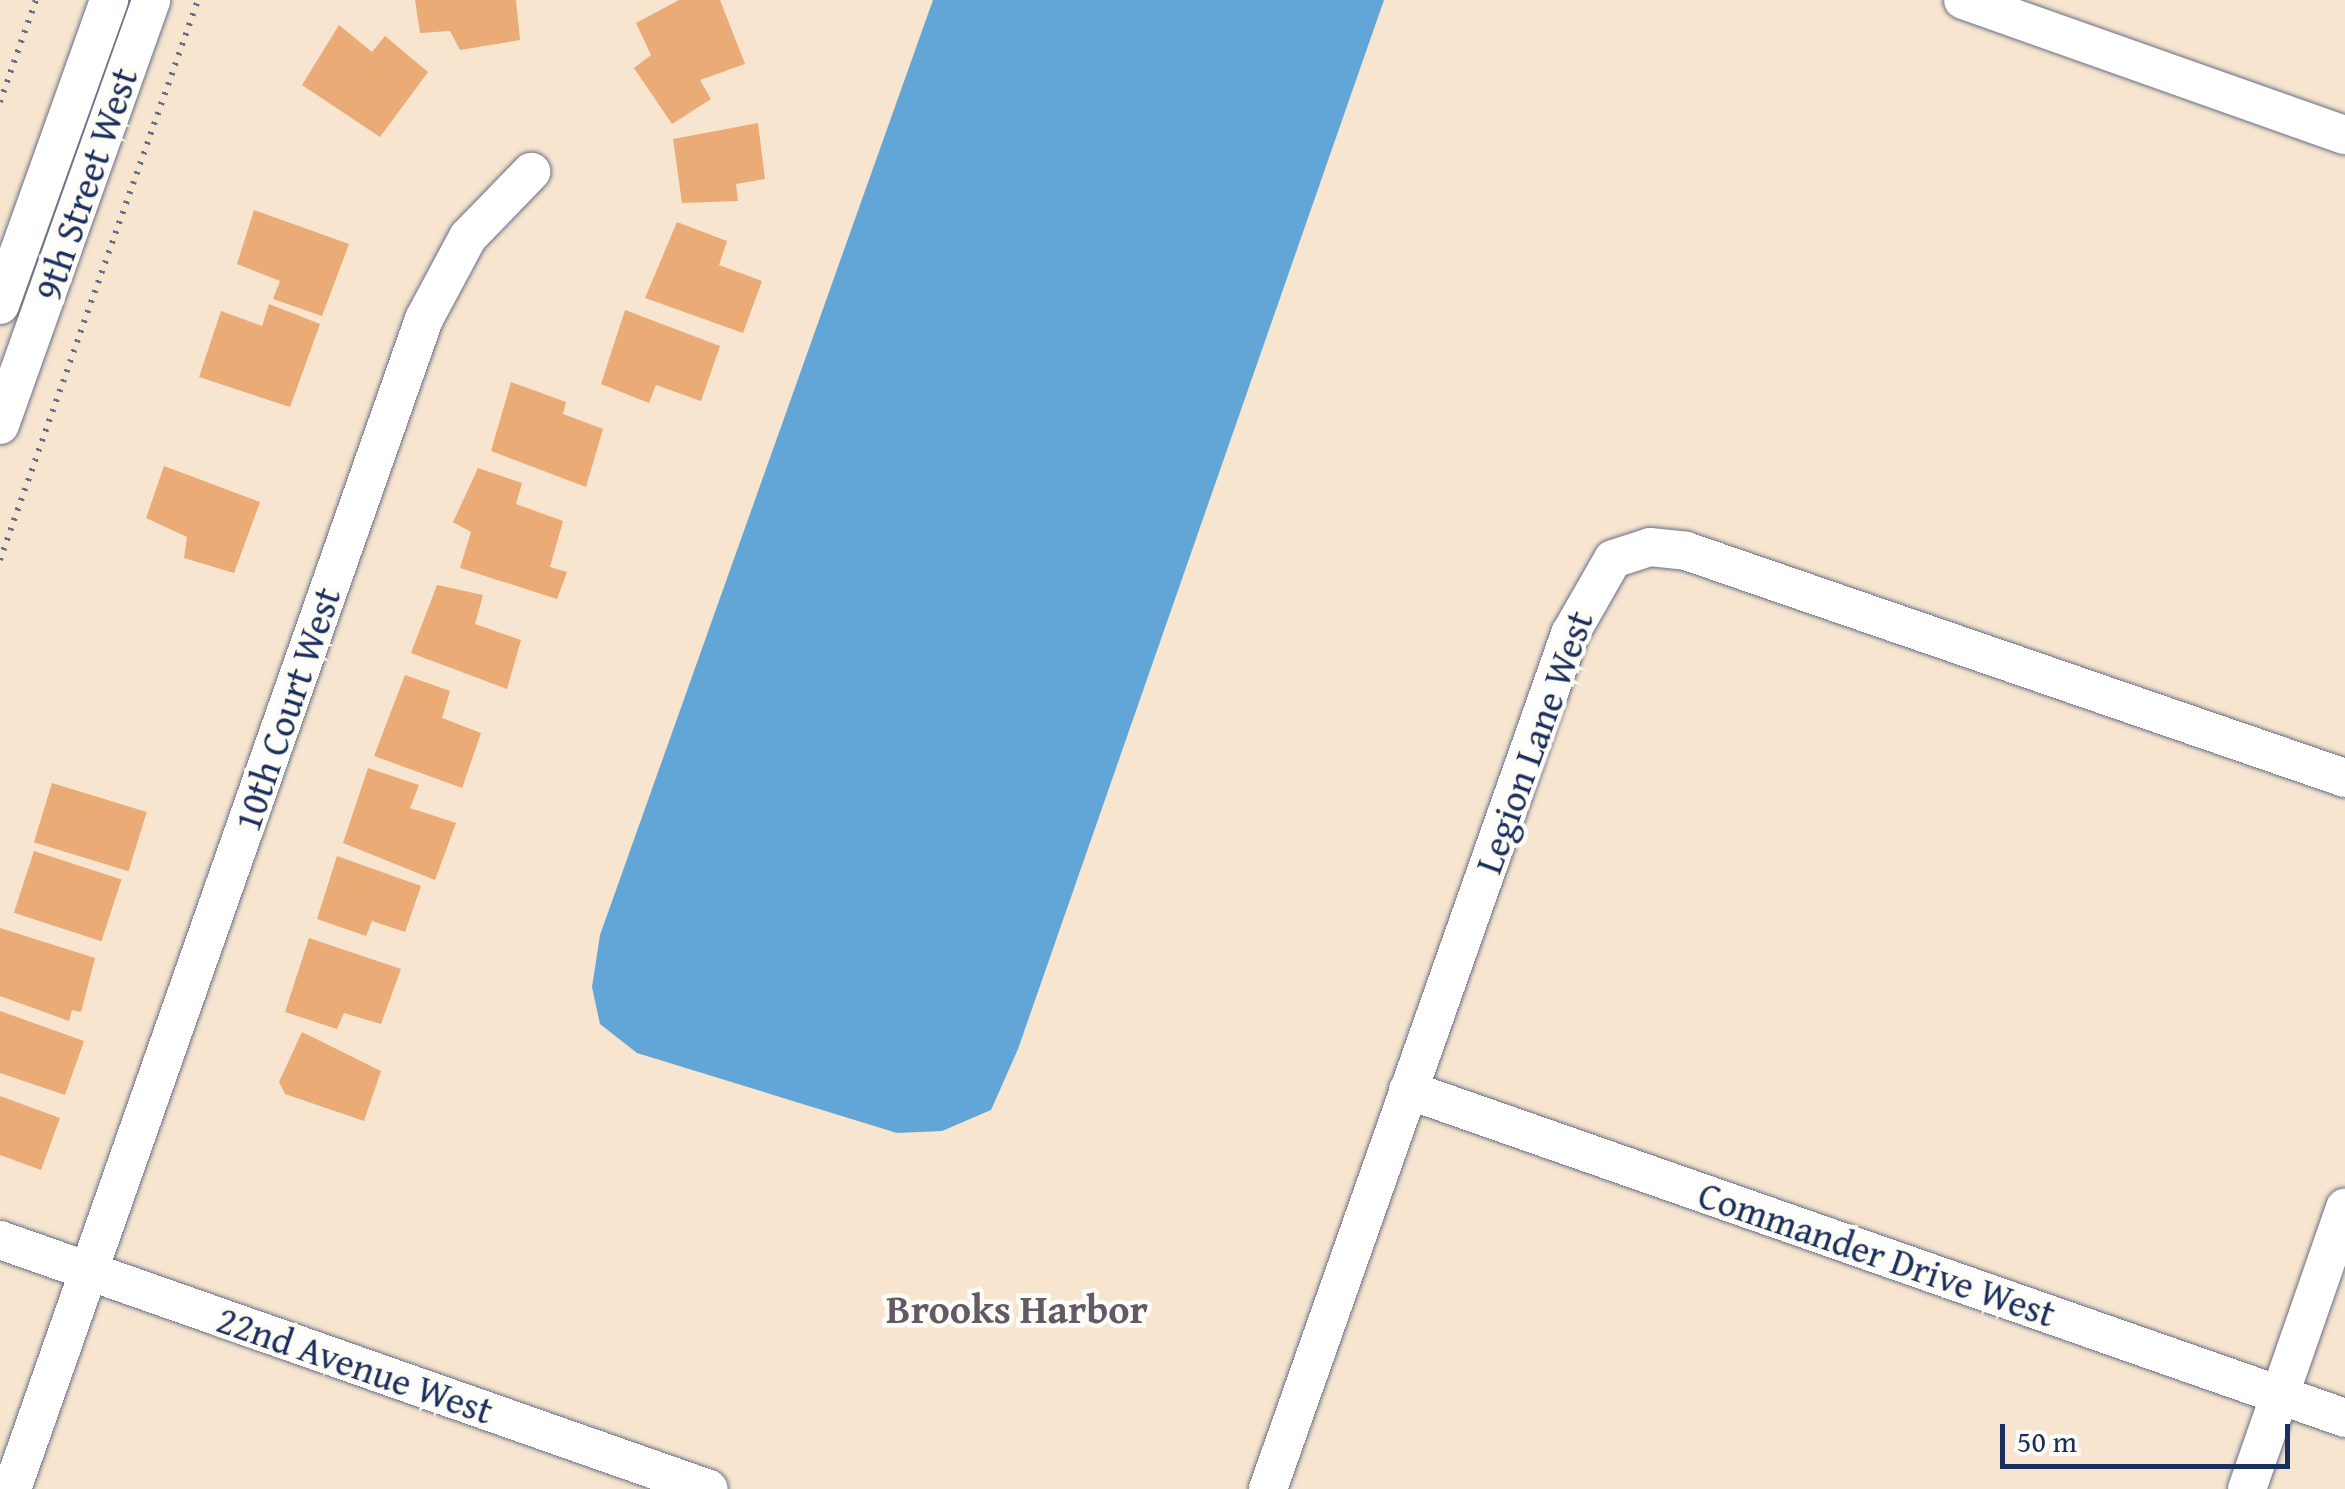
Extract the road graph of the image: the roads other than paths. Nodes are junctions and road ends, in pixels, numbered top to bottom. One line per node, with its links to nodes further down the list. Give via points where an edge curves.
1 (110, 0): 6 (street, 9th Street West)
2 (151, 0): 7 (street, 9th Street West)
3 (1962, 0): 4 (street)
4 (2345, 134)
5 (531, 172): 12 (street, 10th Court West, via 468,237 424,319)
6 (0, 305)
7 (0, 425)
8 (2345, 778): 9 (street, Legion Lane West, via 1686,552 1613,559 1570,634)
9 (1408, 1090): 13 (street, Commander Drive West); 18 (street, Legion Lane West)
10 (2345, 1208): 13 (street)
11 (0, 1240): 12 (street, 22nd Avenue West)
12 (89, 1272): 15 (street, 22nd Avenue West); 16 (street, 10th Court West)
13 (2280, 1394): 14 (street, Commander Drive West); 19 (street)
14 (2345, 1418)
15 (652, 1480): 17 (street, 22nd Avenue West)
16 (12, 1489)
17 (709, 1489)
18 (1268, 1489)
19 (2246, 1489)

